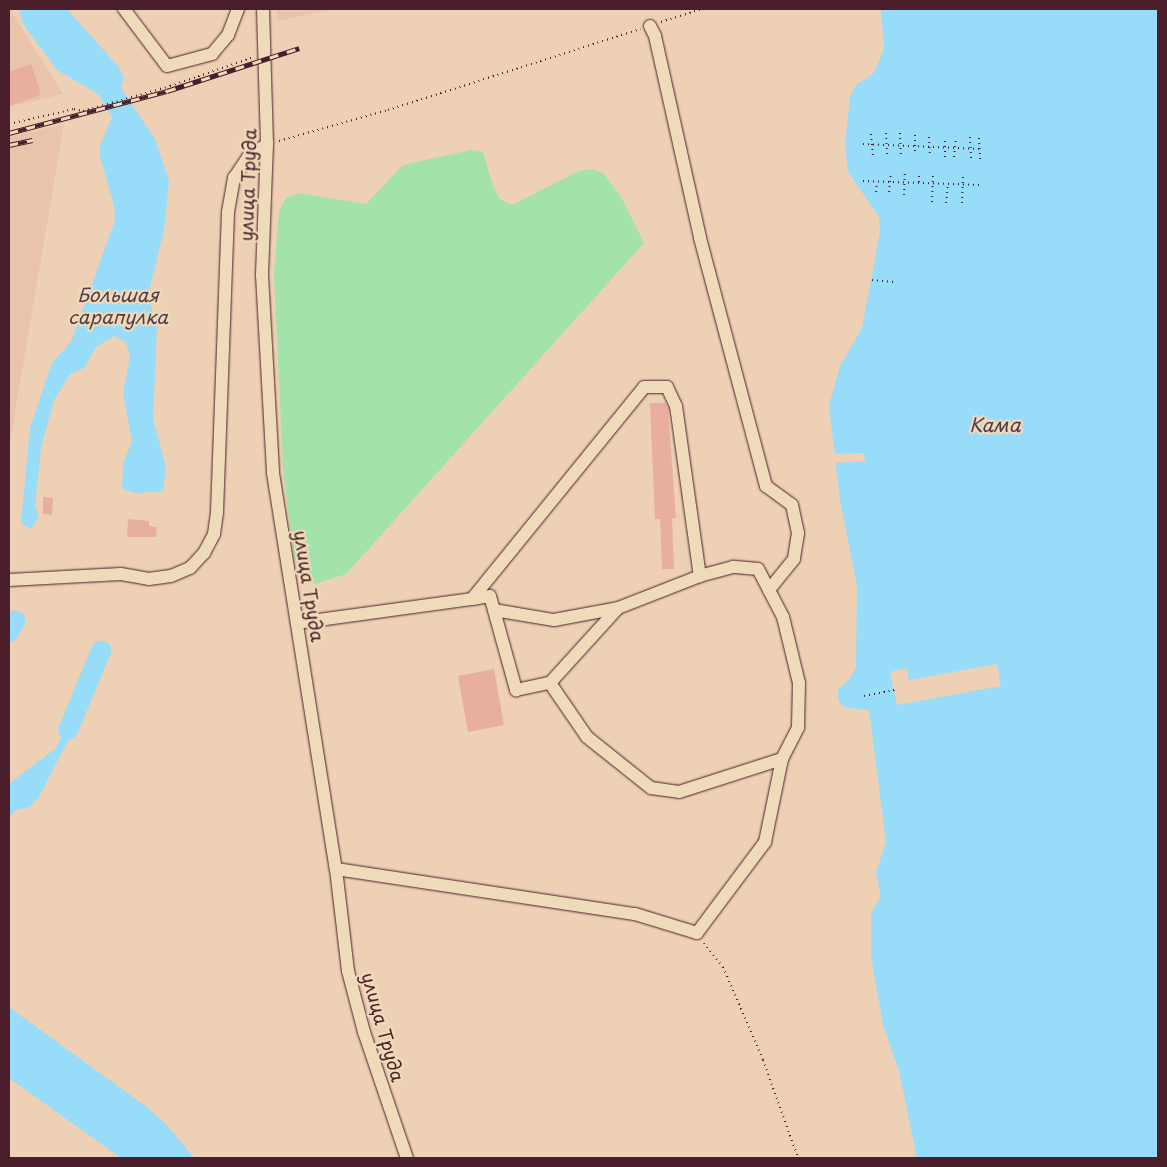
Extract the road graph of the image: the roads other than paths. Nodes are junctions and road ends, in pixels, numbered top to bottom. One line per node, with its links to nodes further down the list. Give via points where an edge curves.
1 (124, 9): 2 (street, via 167,66 212,54 228,35)
2 (238, 9)
3 (263, 9): 5 (street, улица Труда)
4 (650, 26): 8 (street, via 700,238 766,486 792,506 798,534 794,559)
5 (267, 144): 7 (street, via 248,156 234,178 228,212 217,512 214,534 204,553 190,568 164,577 149,579 121,574); 12 (street, улица Труда, via 262,275 272,463)
6 (700, 576): 8 (street, via 733,567 758,569); 9 (street, via 676,406 667,387 644,387); 10 (street)
7 (9, 580)
8 (769, 590): 14 (street, via 783,617 799,683 798,727)
9 (472, 599): 11 (street, via 490,596); 12 (street)
10 (618, 608): 11 (street, via 554,620); 13 (street)
11 (494, 610): 13 (street, via 516,690)
12 (297, 624): 15 (street, улица Труда)
13 (550, 682): 14 (street, via 587,737 650,788 680,792)
14 (782, 759): 15 (street, via 765,842 696,933 635,914)
15 (336, 868): 16 (street, улица Труда, via 355,1001)
16 (407, 1158)

